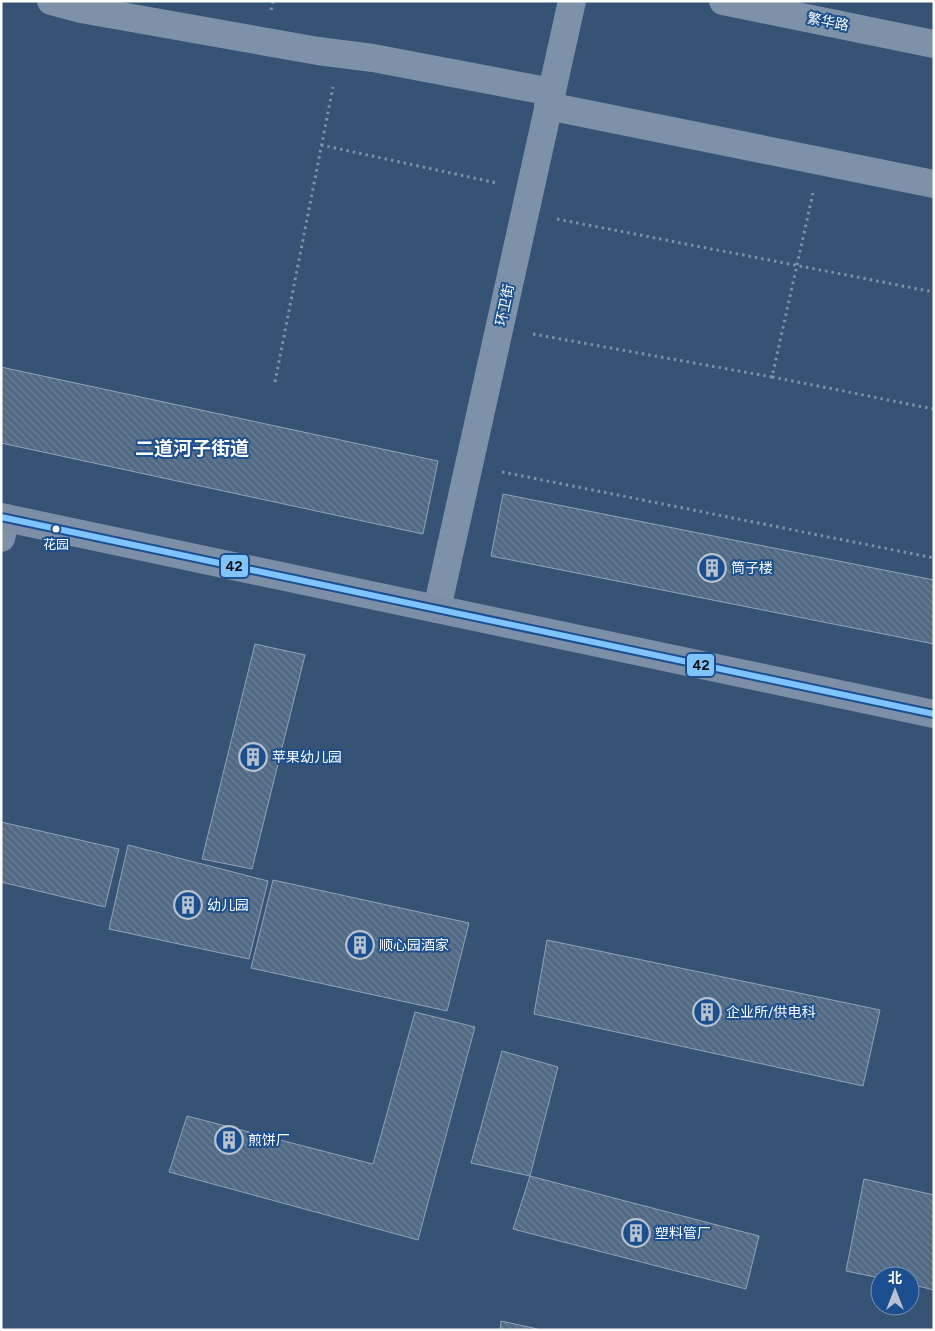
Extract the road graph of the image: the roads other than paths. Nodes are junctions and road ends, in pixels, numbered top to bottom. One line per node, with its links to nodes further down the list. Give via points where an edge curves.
1 (51, 1): 5 (street, via 81,9 373,58)
2 (572, 1): 5 (street, 环卫街)
3 (723, 1): 4 (street, 繁华路)
4 (934, 44)
5 (550, 99): 6 (street); 8 (street, 环卫街)
6 (934, 184)
7 (3, 525): 8 (main road)
8 (437, 609): 9 (main road)
9 (934, 714)

